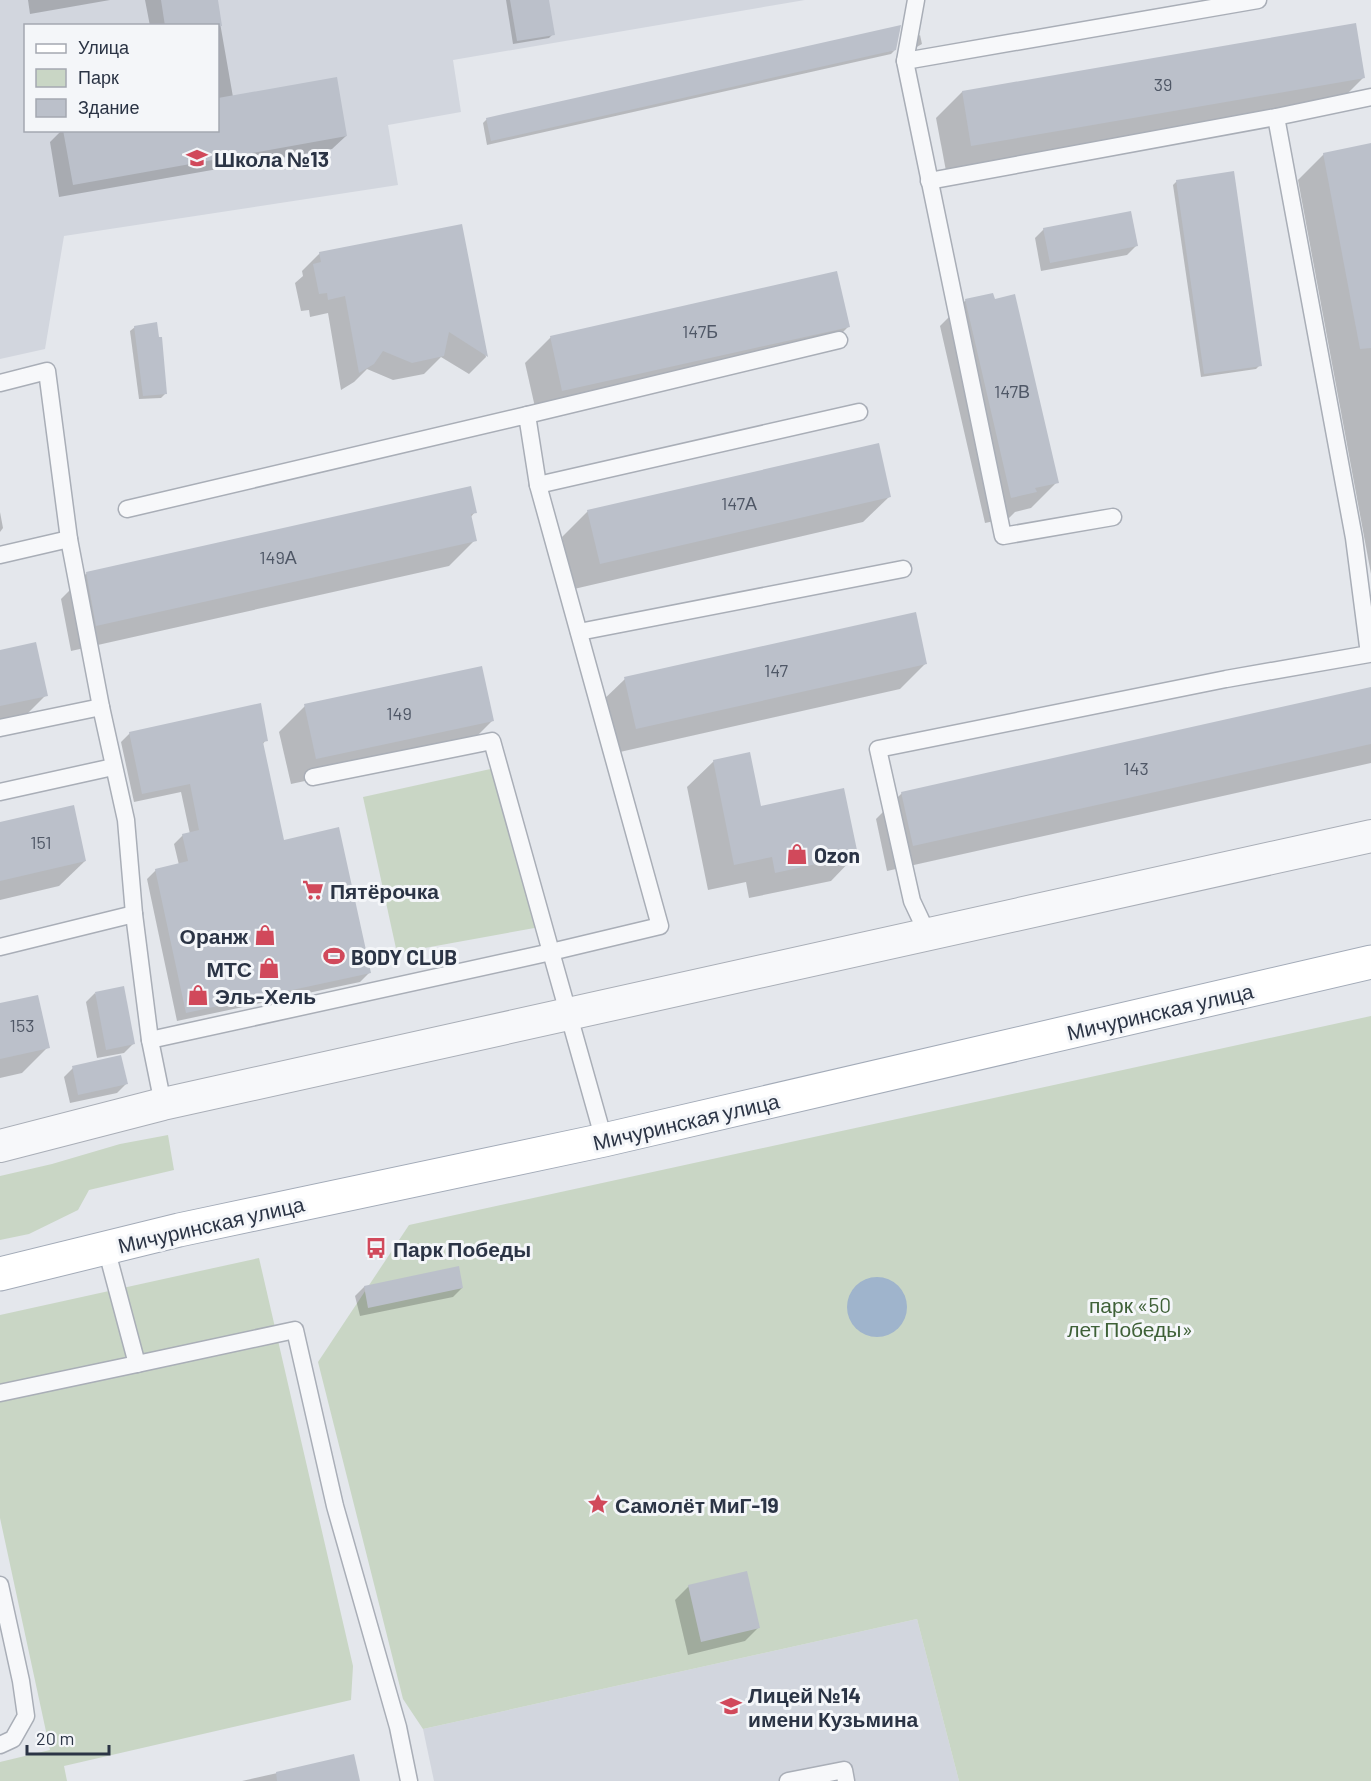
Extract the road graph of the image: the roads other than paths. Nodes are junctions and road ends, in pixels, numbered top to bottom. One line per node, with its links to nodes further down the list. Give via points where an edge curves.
1 (916, 0): 3 (lane)
2 (1257, 0): 3 (lane)
3 (904, 61): 6 (lane)
4 (1371, 97): 5 (lane)
5 (1276, 117): 6 (lane); 25 (lane, via 1354,538 1369,654 878,749 912,901)
6 (929, 181): 13 (lane, via 1003,536)
7 (839, 340): 10 (lane)
8 (0, 383): 14 (lane, via 46,371)
9 (859, 412): 11 (lane)
10 (527, 415): 11 (lane); 12 (lane)
11 (538, 485): 17 (lane)
12 (127, 509)
13 (1113, 517)
14 (69, 539): 15 (lane); 18 (lane)
15 (0, 555)
16 (903, 569): 17 (lane)
17 (579, 632): 27 (lane, via 660,926)
18 (101, 707): 19 (lane); 20 (lane)
19 (0, 728)
20 (113, 766): 22 (lane); 24 (lane, via 126,820)
21 (313, 777): 27 (lane, via 492,741)
22 (0, 792)
23 (1371, 836): 25 (street)
24 (134, 914): 26 (lane); 30 (lane)
25 (928, 935): 29 (street)
26 (0, 948)
27 (551, 952): 29 (lane); 30 (lane)
28 (1371, 962): 32 (main road, Мичуринская улица)
29 (570, 1015): 31 (street); 32 (lane)
30 (150, 1040): 31 (lane)
31 (163, 1104): 33 (street)
32 (604, 1140): 34 (main road, Мичуринская улица)
33 (0, 1146)
34 (105, 1248): 35 (main road, Мичуринская улица); 36 (lane)
35 (0, 1274)
36 (137, 1364): 37 (lane); 40 (lane, via 295,1330 335,1506)
37 (0, 1393)
38 (0, 1585): 39 (lane, via 26,1716 13,1739)
39 (0, 1745)
40 (410, 1781)
41 (788, 1781): 42 (lane, via 844,1770)
42 (846, 1781)

